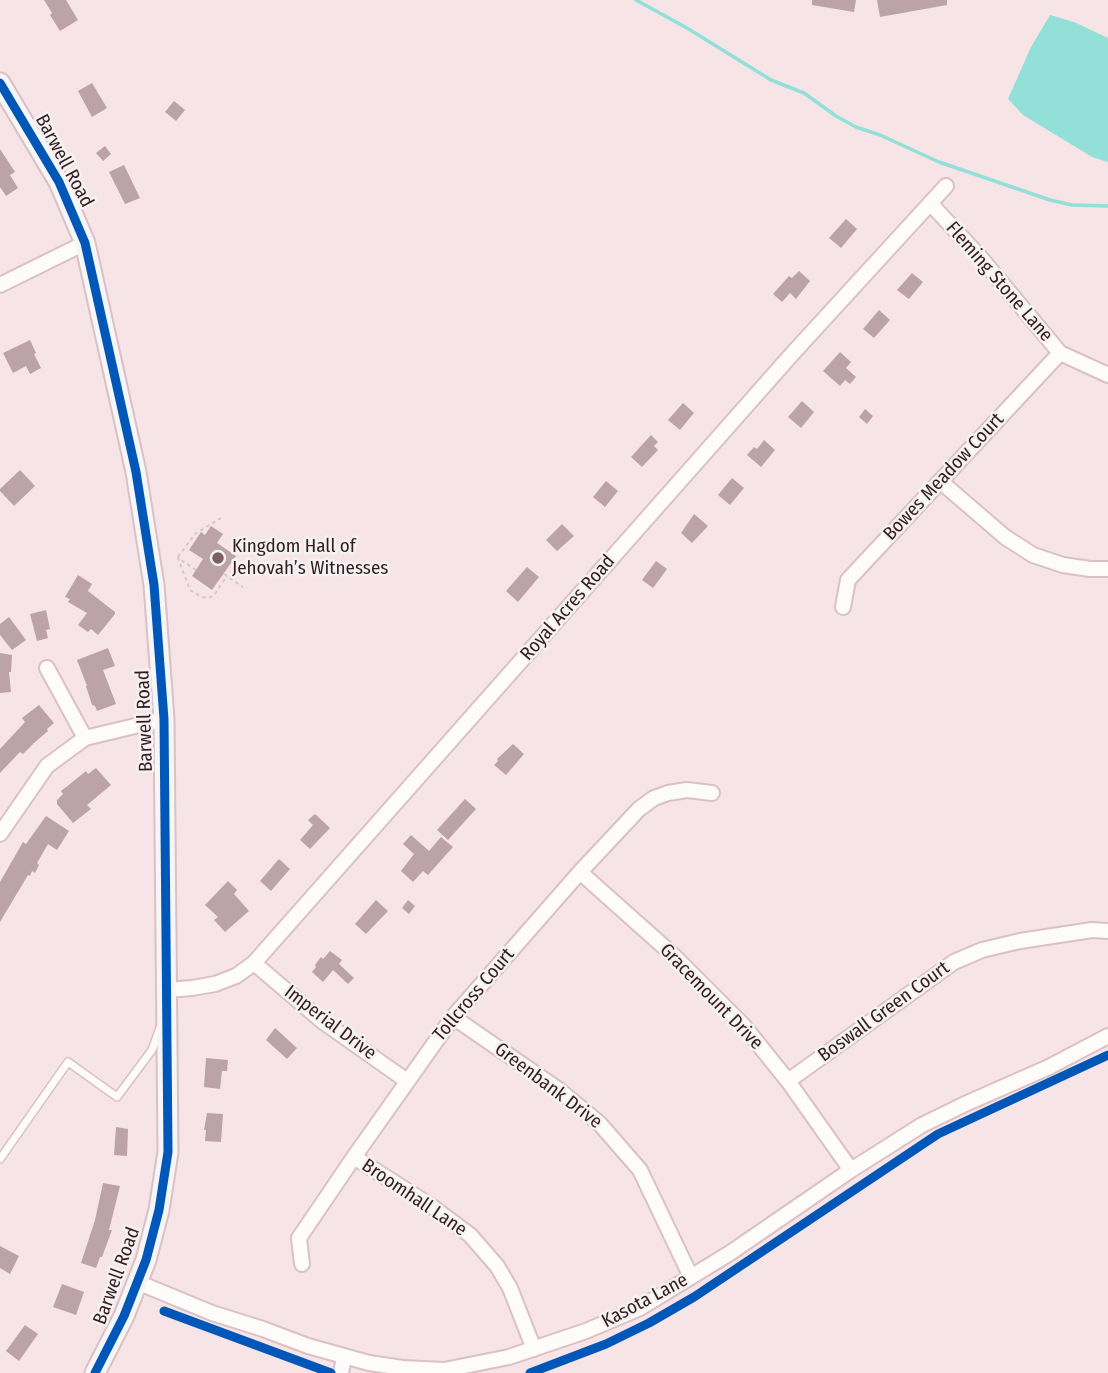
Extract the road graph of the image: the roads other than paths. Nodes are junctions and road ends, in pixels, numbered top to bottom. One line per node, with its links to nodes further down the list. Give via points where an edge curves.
1 (0, 83): 4 (street, Barwell Road, via 60,182)
2 (946, 186): 3 (street, Royal Acres Road)
3 (930, 203): 6 (street, Fleming Stone Lane); 19 (street, Royal Acres Road)
4 (85, 243): 5 (street); 12 (street, Barwell Road, via 136,472 154,585)
5 (0, 285)
6 (1060, 353): 7 (street, Fleming Stone Lane); 8 (street, Bowes Meadow Court)
7 (1108, 375)
8 (940, 481): 9 (street, via 1032,555 1063,565); 10 (street, Bowes Meadow Court, via 848,580)
9 (1108, 569)
10 (843, 607)
11 (47, 668): 13 (street)
12 (164, 719): 13 (street); 20 (street, Barwell Road)
13 (85, 738): 15 (street, via 47,766)
14 (712, 793): 17 (street, Tollcross Court, via 687,790 654,798)
15 (4, 819): 16 (street)
16 (0, 834)
17 (580, 872): 22 (street, Tollcross Court); 25 (street, Gracemount Drive, via 743,1024)
18 (1108, 931): 25 (street, Boswall Green Court, via 1020,941 954,962)
19 (254, 963): 20 (street, Royal Acres Road, via 215,985); 24 (street, Imperial Drive, via 322,1021)
20 (167, 990): 21 (street, Barwell Road)
21 (166, 1011): 27 (lane, via 152,1049 117,1097 68,1062); 31 (street, Barwell Road, via 167,1152 159,1210)
22 (453, 1017): 24 (street, Tollcross Court); 30 (street, Greenbank Drive, via 600,1124 640,1170)
23 (1108, 1036): 28 (street, Kasota Lane, via 922,1125)
24 (407, 1081): 26 (street, Tollcross Court)
25 (788, 1081): 28 (street, Gracemount Drive)
26 (354, 1157): 29 (street, Tollcross Court, via 299,1238); 32 (street, Broomhall Lane, via 470,1235 497,1266)
27 (0, 1159)
28 (851, 1170): 30 (street, Kasota Lane)
29 (302, 1264)
30 (691, 1276): 32 (street, Kasota Lane, via 640,1308)
31 (137, 1282): 33 (street, Kasota Lane, via 212,1313); 34 (street, Barwell Road)
32 (534, 1349): 33 (street, Kasota Lane, via 444,1370)
33 (344, 1357): 35 (street)
34 (95, 1373)
35 (341, 1373)

